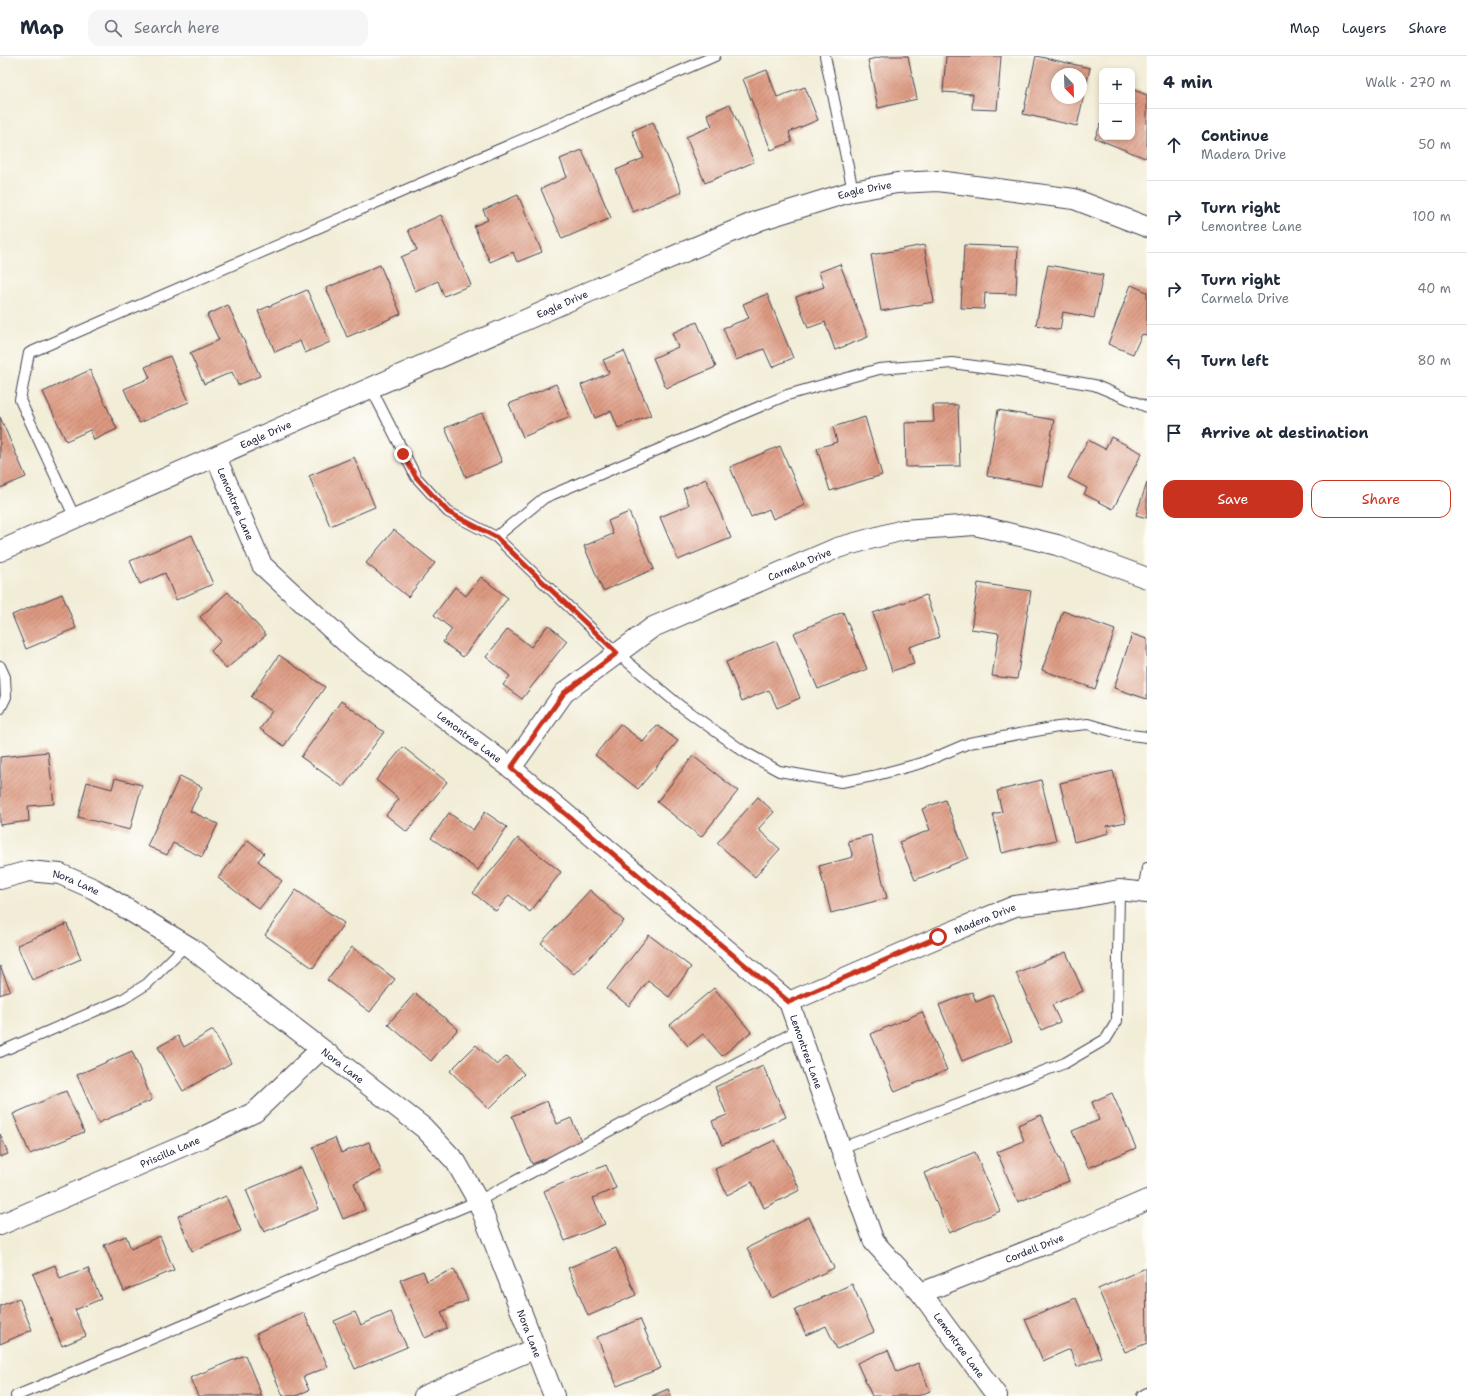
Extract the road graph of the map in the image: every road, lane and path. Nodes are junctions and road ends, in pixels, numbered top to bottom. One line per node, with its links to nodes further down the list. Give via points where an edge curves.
1 (715, 56): 8 (lane, via 29,353 20,400)
2 (825, 56): 3 (lane)
3 (853, 191): 4 (street, Eagle Drive, via 897,183 938,181 1074,199); 5 (street, Eagle Drive, via 760,220)
4 (1147, 228)
5 (371, 388): 7 (street, Eagle Drive); 9 (lane, via 416,477 448,512)
6 (1147, 407): 9 (lane, via 1094,385 1019,372 952,363 879,369 787,395 544,498)
7 (216, 457): 8 (street, Eagle Drive); 16 (street, Lemontree Lane, via 262,565 353,648)
8 (75, 518): 10 (street, Eagle Drive)
9 (496, 537): 12 (lane)
10 (0, 551)
11 (1147, 578): 12 (street, Carmela Drive, via 1057,545 975,525 903,530 838,548 652,626)
12 (617, 653): 15 (lane, via 679,705 743,751 780,771 841,782 922,763 970,743 1058,727 1088,724 1122,734); 16 (street, Carmela Drive, via 564,693)
13 (0, 666): 14 (lane, via 5,677 6,697)
14 (0, 709)
15 (1147, 737)
16 (511, 768): 22 (street, Lemontree Lane)
17 (1147, 868): 20 (lane)
18 (0, 879): 21 (street, Nora Lane, via 29,871 60,874 94,889)
19 (1120, 890): 20 (street, Madera Drive); 22 (street, Madera Drive, via 1015,906); 26 (lane, via 1117,1021 1106,1039 1065,1062)
20 (1145, 892)
21 (186, 945): 24 (street, Nora Lane); 25 (lane, via 147,984 123,999)
22 (789, 1002): 23 (street, Lemontree Lane)
23 (798, 1030): 26 (street, Lemontree Lane); 28 (lane)
24 (321, 1049): 28 (street, Nora Lane, via 424,1128 456,1162); 29 (street, Priscilla Lane, via 255,1112)
25 (0, 1052)
26 (840, 1148): 30 (street, Lemontree Lane, via 874,1242)
27 (1147, 1200): 30 (street, Cordell Drive)
28 (478, 1201): 31 (street, Nora Lane); 33 (lane)
29 (0, 1225)
30 (921, 1293): 36 (street, Lemontree Lane)
31 (536, 1348): 34 (street); 35 (street, Nora Lane)
32 (1147, 1393): 37 (lane)
33 (16, 1396)
34 (424, 1396)
35 (554, 1396)
36 (997, 1396)
37 (1142, 1396)

